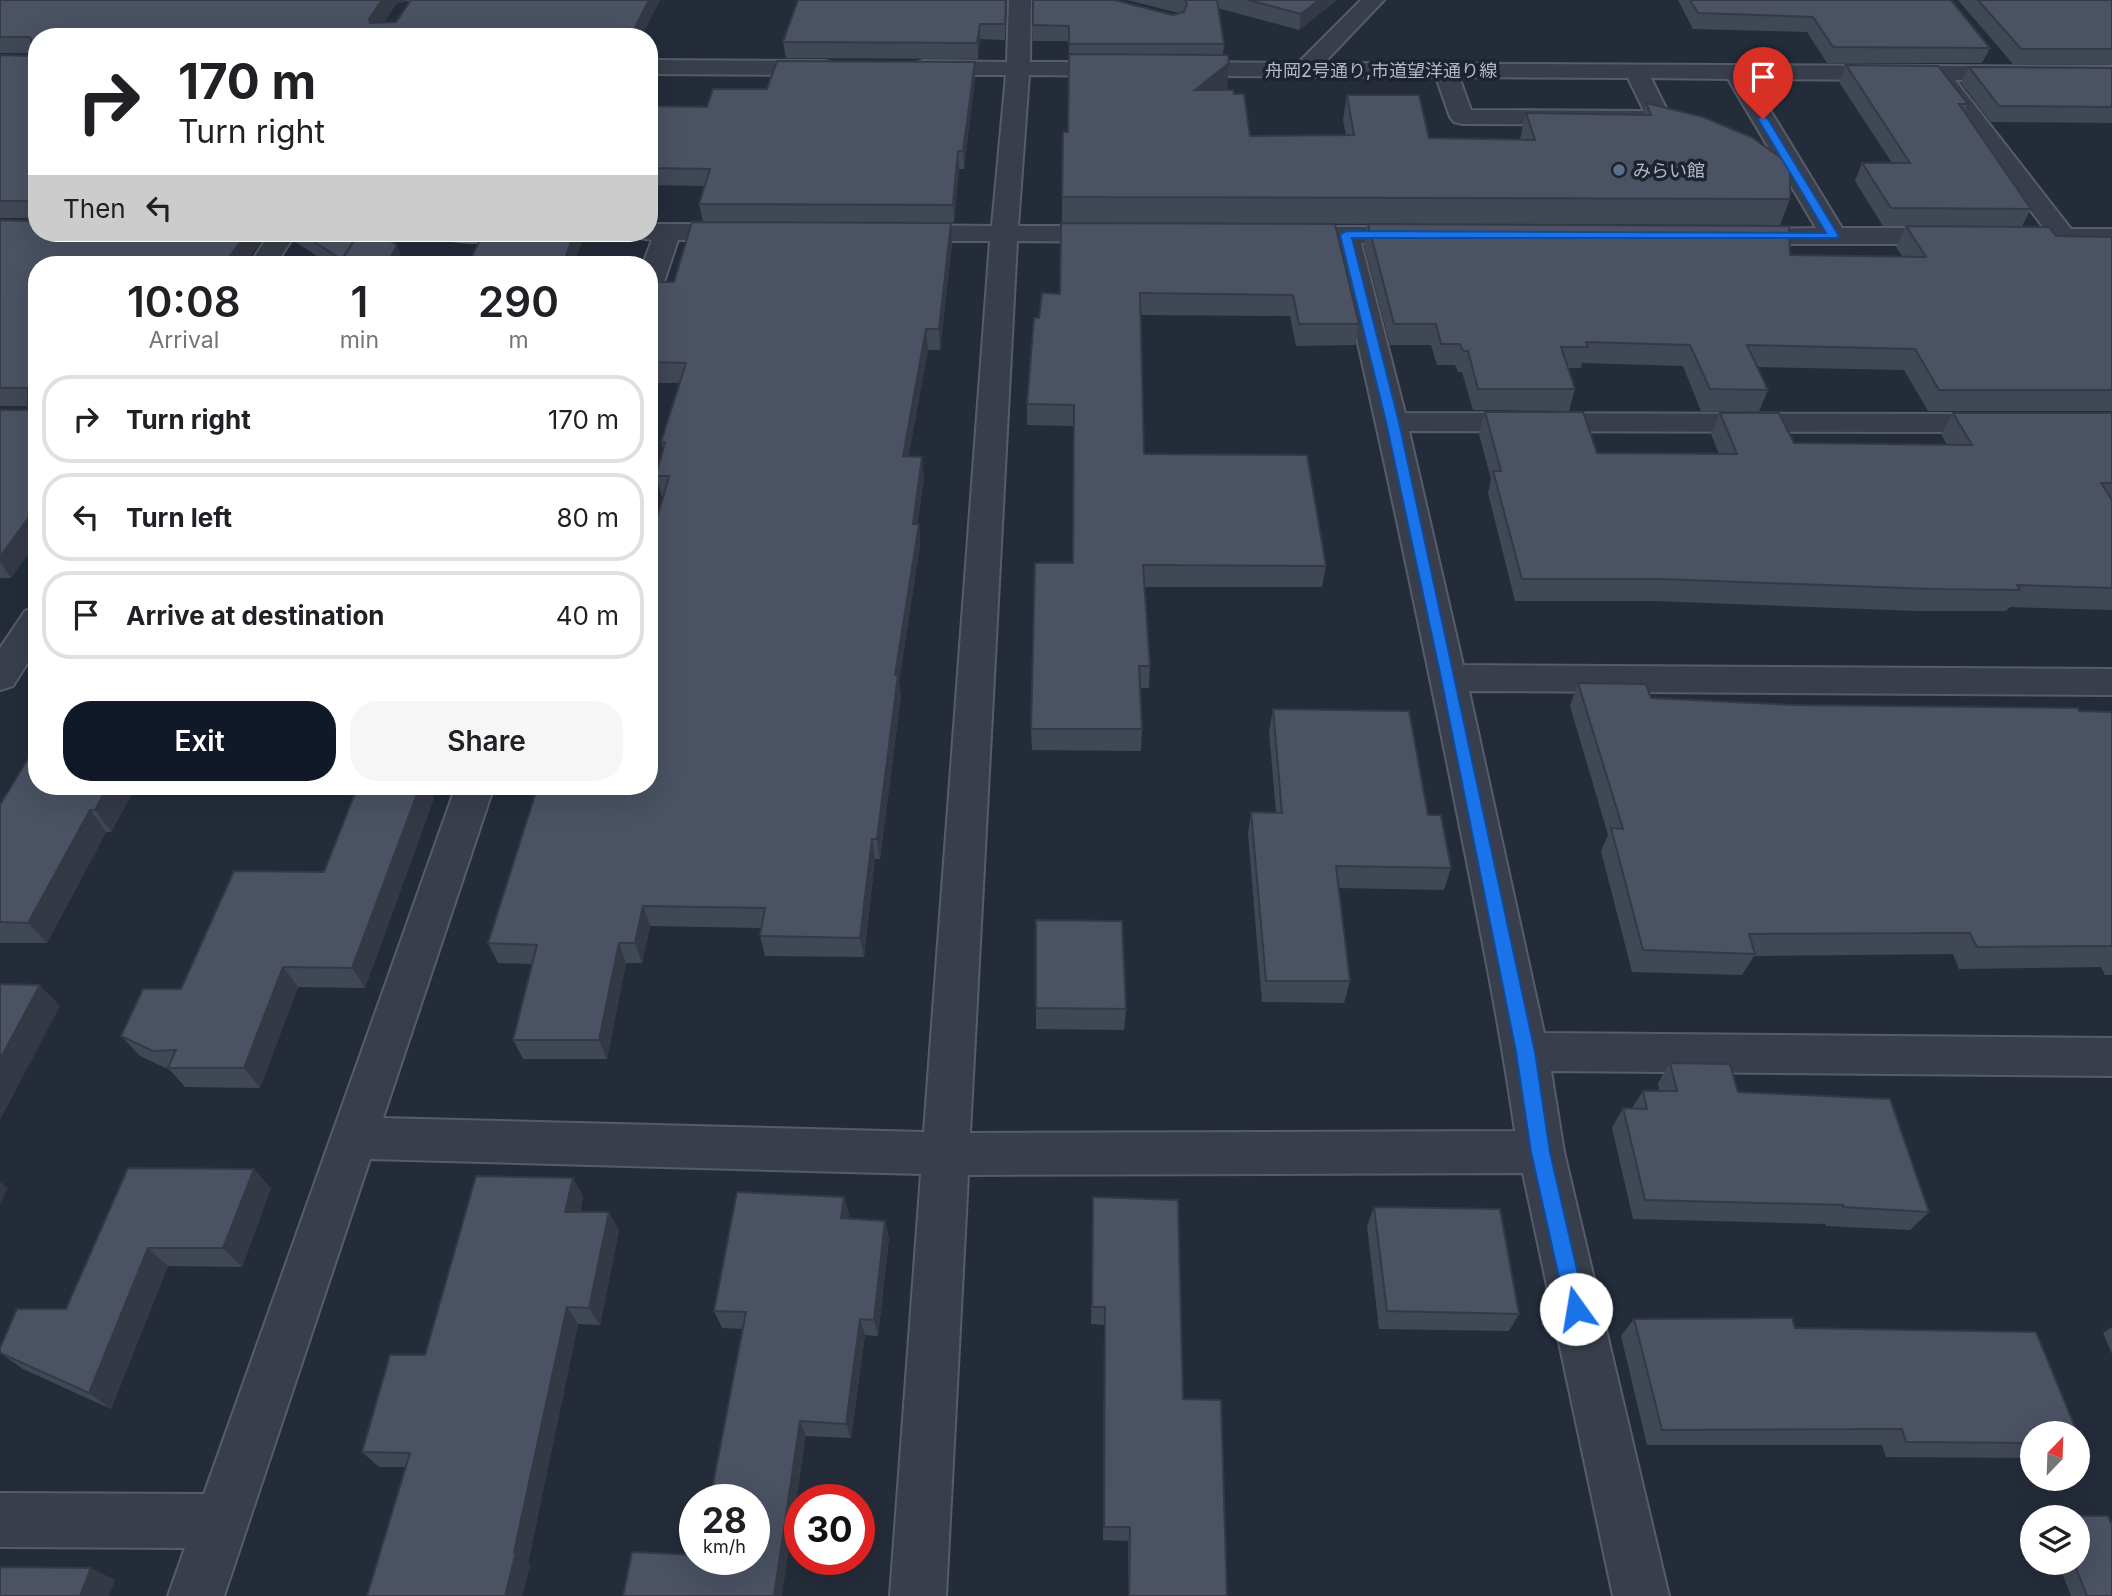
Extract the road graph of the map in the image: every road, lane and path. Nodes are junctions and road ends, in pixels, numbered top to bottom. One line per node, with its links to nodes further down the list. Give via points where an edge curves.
1 (1020, 0): 7 (street)
2 (1362, 2): 8 (street)
3 (1988, 52): 13 (street)
4 (658, 67): 5 (street)
5 (841, 68)
6 (895, 68): 7 (street, 舟岡2号通り,市道望洋通り線)
7 (1018, 68): 8 (street, 舟岡2号通り,市道望洋通り線); 18 (street)
8 (1305, 69): 9 (street, 舟岡2号通り,市道望洋通り線)
9 (1445, 70): 10 (street, 舟岡2号通り,市道望洋通り線); 10 (street, via 1462,117 1660,118)
10 (1636, 71): 11 (street, 舟岡2号通り,市道望洋通り線)
11 (1735, 72): 12 (street, 舟岡2号通り,市道望洋通り線); 24 (street)
12 (1938, 73): 13 (street, 舟岡2号通り,市道望洋通り線); 25 (street)
13 (2006, 73): 14 (street, 舟岡2号通り,市道望洋通り線)
14 (2112, 74)
15 (659, 232): 16 (street)
16 (762, 232)
17 (870, 233): 18 (street)
18 (1004, 234): 19 (street); 38 (street)
19 (1141, 234)
20 (1264, 234): 21 (street)
21 (1346, 235): 22 (street); 27 (street)
22 (1444, 235)
23 (1708, 236): 24 (street)
24 (1833, 236): 25 (street)
25 (2064, 237): 26 (street)
26 (2112, 237)
27 (1392, 422): 28 (street); 31 (street)
28 (2029, 423)
29 (19, 637): 30 (street)
30 (0, 677)
31 (1448, 678): 32 (street); 34 (street)
32 (2112, 682)
33 (472, 795): 36 (street)
34 (1525, 1052): 35 (street); 37 (street)
35 (2112, 1057)
36 (352, 1138): 38 (street); 40 (street)
37 (1541, 1152): 38 (street); 43 (street)
38 (945, 1154): 42 (street)
39 (0, 1520): 40 (street)
40 (222, 1521): 41 (street)
41 (196, 1596)
42 (918, 1596)
43 (1641, 1596)

